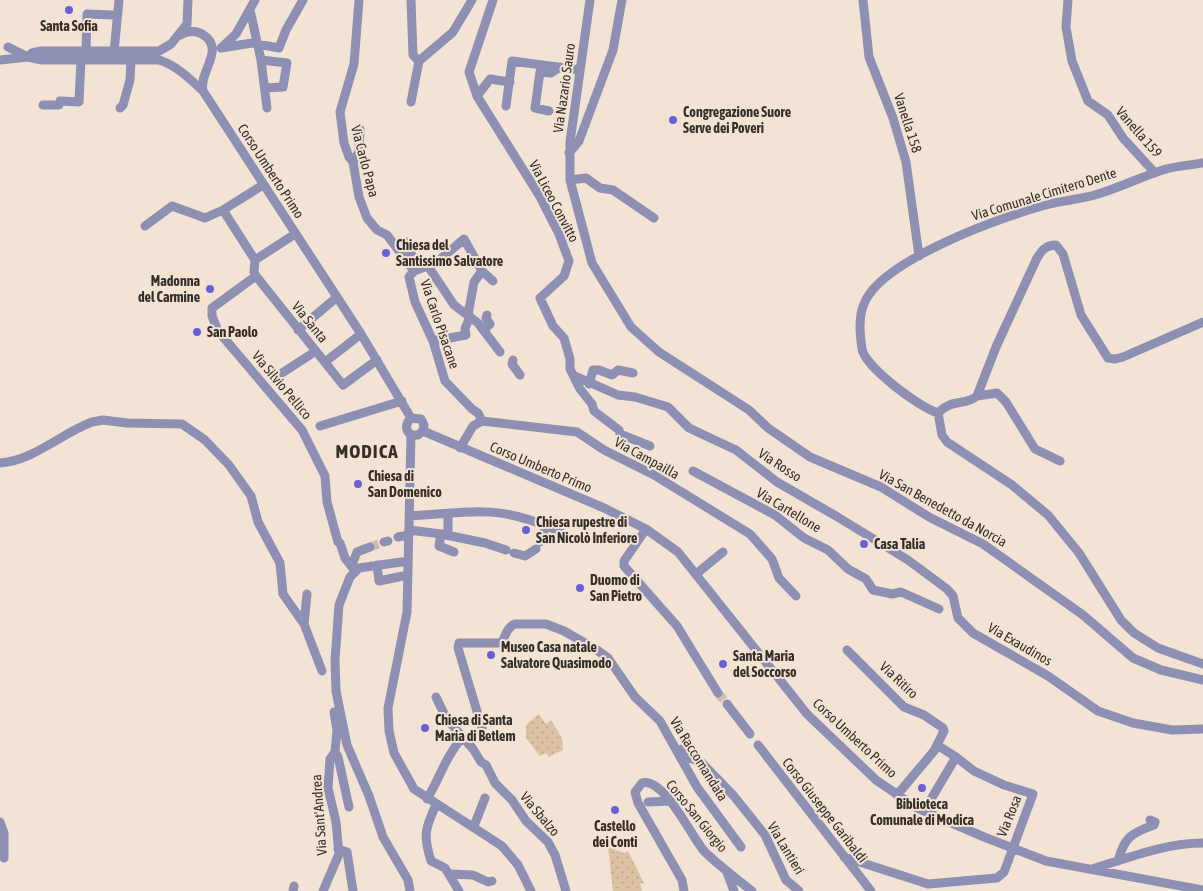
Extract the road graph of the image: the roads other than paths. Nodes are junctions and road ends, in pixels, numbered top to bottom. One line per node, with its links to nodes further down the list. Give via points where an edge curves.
1 (119, 0): 20 (street)
2 (188, 0): 15 (street, via 187,24)
3 (255, 0): 13 (street)
4 (303, 0): 17 (street, via 280,48)
5 (359, 0): 45 (street, Via Carlo Papa, via 354,64 340,112 344,143)
6 (411, 0): 27 (street, via 413,55)
7 (472, 0): 27 (street, via 453,32)
8 (493, 0): 36 (street, Via Liceo Convitto, via 469,72)
9 (590, 0): 32 (street, Via Nazario Sauro)
10 (622, 0): 44 (street, via 613,50 579,141)
11 (862, 0): 56 (street, Vanella 158, via 869,57 906,162)
12 (1068, 0): 47 (street, Vanella 159, via 1066,27 1072,61 1088,101 1108,115 1123,138)
13 (250, 10): 17 (street); 19 (street, via 236,34)
14 (112, 15): 24 (street, via 87,16)
15 (179, 35): 16 (street); 21 (street, via 189,31 200,33 211,44)
16 (171, 44): 20 (street, via 159,51); 31 (street, via 170,59)
17 (257, 44): 19 (street); 26 (street)
18 (4, 46): 22 (street); 23 (street)
19 (221, 48): 21 (street)
20 (114, 52): 24 (street)
21 (213, 55): 29 (street)
22 (42, 56): 23 (street, via 32,53); 24 (street); 25 (street)
23 (28, 57): 25 (street)
24 (82, 59): 28 (street); 38 (street, via 79,102 60,101 59,105)
25 (0, 60)
26 (261, 60): 34 (street); 34 (street, via 287,63 283,87)
27 (419, 61): 37 (street)
28 (130, 63): 31 (street, via 159,60); 40 (street, via 130,80)
29 (208, 66): 31 (street, via 192,75); 35 (street, via 202,81)
30 (560, 67): 32 (street); 33 (street, via 512,61); 42 (street, via 551,73 540,72 535,108)
31 (177, 70): 35 (street, Corso Umberto Primo)
32 (580, 70): 44 (street, Via Nazario Sauro)
33 (510, 82): 36 (street, via 490,80); 39 (street)
34 (265, 88): 41 (street)
35 (203, 91): 49 (street, Corso Umberto Primo)
36 (477, 96): 79 (street, Via Liceo Convitto, via 539,195 569,261 564,276 540,298 553,326 564,338 570,369)
37 (411, 102)
38 (43, 105)
39 (506, 106)
40 (120, 108)
41 (267, 108)
42 (550, 111)
43 (360, 129): 45 (street, via 359,152)
44 (569, 154): 48 (street, Via Nazario Sauro)
45 (353, 162): 54 (street, Via Carlo Papa, via 367,218)
46 (1203, 163): 47 (street, Via Comunale Cimitero Dente)
47 (1156, 173): 56 (street, Via Comunale Cimitero Dente, via 1098,195 1050,204 979,227)
48 (570, 180): 51 (street, via 586,178 600,188 614,190); 119 (street, Via San Benedetto da Norcia, via 596,271 631,327 649,344 749,410 768,428 810,457 881,487 929,517 983,544 1082,615 1133,658 1161,670)
49 (263, 185): 50 (street); 53 (street, Corso Umberto Primo)
50 (219, 211): 52 (street, via 205,218 172,206); 57 (street)
51 (654, 218)
52 (146, 226)
53 (295, 234): 57 (street); 63 (street, Corso Umberto Primo)
54 (383, 234): 59 (street, Via Carlo Pisacane, via 397,246)
55 (407, 242): 59 (street)
56 (919, 256): 83 (street, Via Comunale Cimitero Dente, via 886,277 864,303 860,327 863,354 905,396)
57 (255, 260): 61 (street)
58 (428, 266): 59 (street); 60 (street, via 464,239); 65 (street, via 454,305 462,314)
59 (414, 271): 70 (street, Via Carlo Pisacane, via 409,277 415,302)
60 (482, 271): 62 (street); 65 (street, via 474,282)
61 (255, 274): 67 (street, Via Santa); 108 (street, Via Silvio Pellico, via 212,308 212,316 218,331 302,430 324,476 338,542)
62 (493, 281)
63 (336, 298): 67 (street); 69 (street, Corso Umberto Primo)
64 (488, 315): 68 (street, via 486,318 490,324)
65 (469, 316): 68 (street); 70 (street, via 466,336)
66 (1203, 322): 81 (street, via 1124,357 1108,358 1081,316 1063,254 1056,245 1051,245 1041,250 1037,258 996,346)
67 (298, 330): 71 (street, Via Santa)
68 (484, 330): 72 (street)
69 (361, 334): 73 (street, Corso Umberto Primo); 75 (street)
70 (433, 341): 85 (street, Via Carlo Pisacane, via 445,381)
71 (316, 351): 75 (street, Via Santa); 76 (street)
72 (500, 352)
73 (377, 360): 75 (street, Via Santa, via 343,385); 82 (street, Corso Umberto Primo)
74 (513, 360): 78 (street, via 512,364)
75 (325, 362)
76 (282, 373)
77 (632, 373): 80 (street, via 618,370 612,374 593,370)
78 (520, 375)
79 (575, 376): 80 (street, Via Rosso); 89 (street, Via Liceo Convitto, via 594,411 615,426 620,434)
80 (589, 384): 97 (street, Via Rosso, via 668,407 689,428 736,450 777,482)
81 (977, 396): 83 (street, via 949,405); 91 (street, via 997,393 1036,449)
82 (402, 401): 84 (street, Corso Umberto Primo); 86 (street)
83 (938, 413): 117 (street, via 946,442 1012,485 1048,516 1079,552 1117,614 1134,633 1158,648)
84 (411, 418): 87 (street, via 421,419); 88 (street, via 406,429)
85 (482, 421): 90 (street, via 473,426); 112 (street, Via Campailla, via 577,432 604,450 654,474 750,534 772,559 779,578)
86 (320, 426)
87 (423, 431): 88 (street, via 418,436); 90 (street, Corso Umberto Primo)
88 (411, 435): 95 (street)
89 (650, 446)
90 (460, 448): 98 (street, Corso Umberto Primo)
91 (1060, 461)
92 (0, 462): 114 (street, via 33,454 92,422 182,424 205,440 229,465 251,496 258,522 280,562 283,594)
93 (693, 471): 113 (street, Via Cartellone, via 775,515 804,538 828,550 873,590 892,594 901,592)
94 (448, 513): 95 (street); 96 (street, via 473,510 511,513); 101 (street)
95 (410, 516): 100 (street)
96 (546, 526): 99 (street); 101 (street, via 538,545 525,556)
97 (856, 528): 124 (street, Via Exaudinos, via 947,589 953,596 958,618 974,633 1048,676 1098,711 1133,723 1162,728)
98 (646, 529): 109 (street, Corso Umberto Primo, via 675,549); 120 (street, via 624,566 676,626)
99 (560, 531)
100 (409, 532): 101 (street); 102 (street); 106 (street)
101 (444, 534): 104 (street, via 439,546)
102 (398, 537)
103 (370, 547): 108 (street, via 356,552)
104 (454, 552)
105 (723, 552): 109 (street)
106 (408, 561): 107 (street); 110 (street)
107 (375, 565): 108 (street); 110 (street, via 379,581)
108 (353, 568): 115 (street, via 339,605)
109 (696, 574): 132 (street, Corso Umberto Primo, via 806,714 876,780)
110 (408, 576): 134 (street, via 407,612 388,708 388,731 404,774 414,789)
111 (308, 594): 114 (street)
112 (796, 596)
113 (939, 609)
114 (304, 624): 118 (street)
115 (336, 648): 118 (street, Via Sant'Andrea); 157 (street, via 335,687 347,745 383,837 408,880)
116 (847, 650): 129 (street, Via Ritiro, via 904,707 943,728)
117 (1203, 664)
118 (325, 674): 130 (street, Via Sant'Andrea, via 337,730)
119 (1203, 680)
120 (718, 692)
121 (436, 697): 126 (street, Via Sbalzo, via 446,718)
122 (727, 704): 125 (street)
123 (482, 728): 127 (street, Via Raccomandata, via 459,643 502,644 506,632 515,624 546,624 564,631 608,658 634,696 660,721)
124 (1203, 729)
125 (750, 734)
126 (463, 737): 134 (street, via 451,750); 160 (street, Via Sbalzo, via 526,822 548,842)
127 (669, 737): 144 (street, Via Raccomandata, via 698,787); 164 (street, Via Lantieri, via 678,742 688,757 702,764 751,817 765,835 786,880)
128 (758, 745): 148 (street, Corso Giuseppe Garibaldi)
129 (937, 745): 131 (street); 132 (street)
130 (335, 752): 138 (street); 146 (street, Via Sant'Andrea, via 330,759 328,788)
131 (956, 757): 139 (street); 145 (street, Via Rosa, via 974,771 1004,786 1033,794)
132 (897, 794): 139 (street, Corso Umberto Primo)
133 (485, 798): 142 (street)
134 (427, 799): 137 (street)
135 (670, 801): 136 (street); 150 (street, Corso San Giorgio, via 702,848); 161 (street, Corso San Giorgio, via 654,784 642,782 635,792 638,803 682,880)
136 (648, 802)
137 (436, 805): 142 (street); 152 (street, via 428,821 425,841 431,861)
138 (348, 807)
139 (924, 811): 145 (street, Corso Umberto Primo)
140 (1150, 820): 149 (street, via 1155,822 1154,825 1134,832 1122,846)
141 (0, 822): 147 (street, via 4,832)
142 (474, 826): 159 (street, via 493,838 512,857)
143 (1203, 843): 149 (street, via 1176,844)
144 (741, 847)
145 (1011, 848): 148 (street, Via Rosa, via 1004,872 997,878 950,884 928,884); 151 (street, Corso Umberto Primo, via 1046,861)
146 (338, 849): 155 (street, Via Sant'Andrea); 156 (street, via 347,852)
147 (4, 858)
148 (844, 858): 165 (street, Corso Giuseppe Garibaldi)
149 (1118, 862): 151 (street)
150 (726, 870): 162 (street); 163 (street, Corso San Giorgio)
151 (1090, 870): 154 (street, Corso Umberto Primo)
152 (450, 874): 153 (street, via 466,874); 158 (street)
153 (492, 882)
154 (1203, 890)
155 (323, 891)
156 (353, 891)
157 (410, 891)
158 (459, 891)
159 (531, 891)
160 (566, 891)
161 (684, 891)
162 (734, 891)
163 (752, 891)
164 (799, 891)
165 (871, 891)

